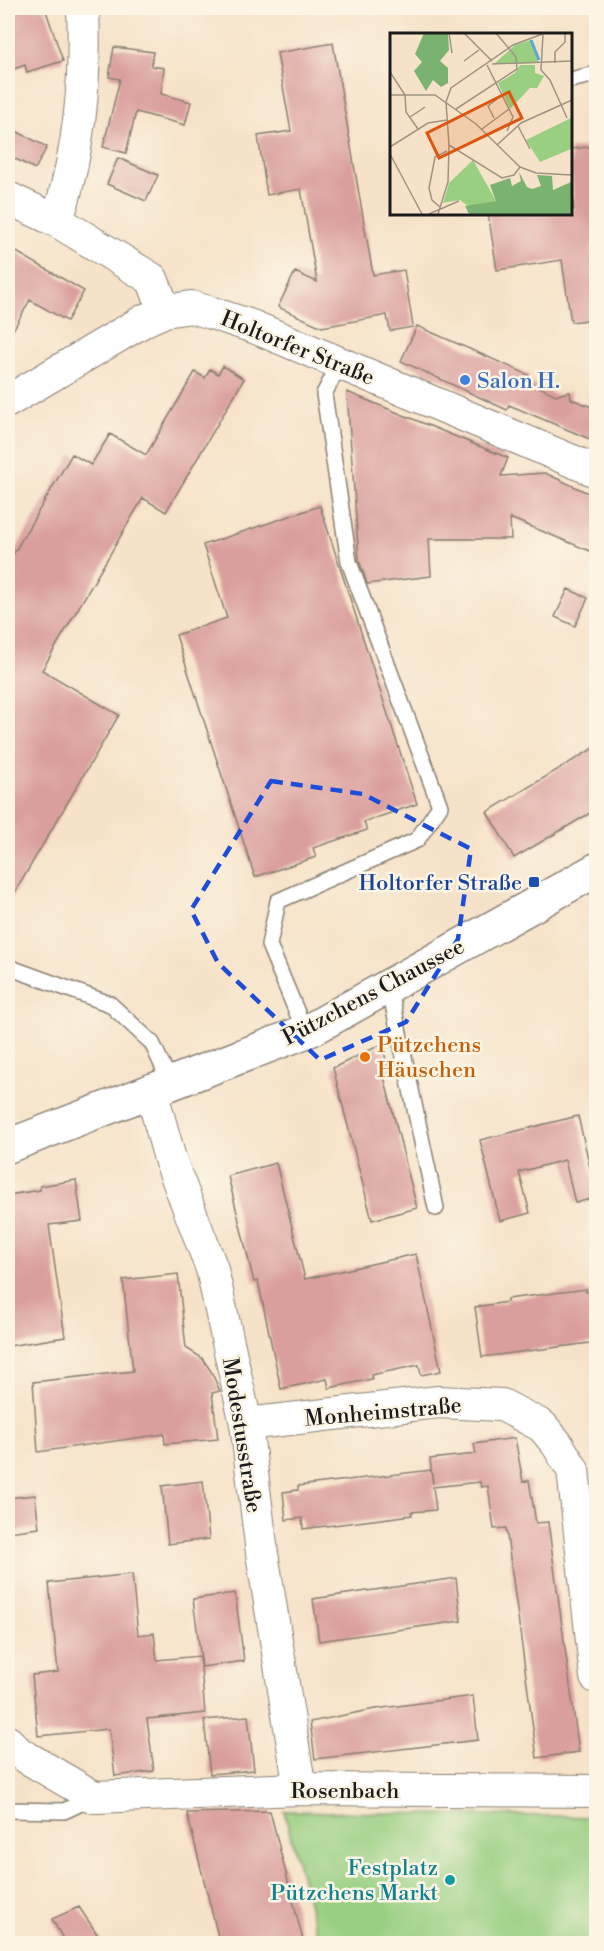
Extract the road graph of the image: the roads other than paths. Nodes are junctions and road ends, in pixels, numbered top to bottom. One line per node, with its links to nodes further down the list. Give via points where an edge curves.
1 (83, 8): 5 (street, via 85,69 72,175)
2 (597, 74): 3 (lane)
3 (571, 80)
4 (8, 198): 5 (street)
5 (57, 221): 6 (street, via 152,279)
6 (165, 311): 7 (street, Holtorfer Straße, via 191,307 212,312); 8 (street, Holtorfer Straße)
7 (340, 363): 9 (street, Holtorfer Straße); 13 (lane, via 324,394 349,562 440,806 417,840 278,901 270,945)
8 (8, 401)
9 (597, 471)
10 (597, 870): 12 (street, Pützchens Chaussee)
11 (8, 967): 14 (lane, via 110,1004 152,1043)
12 (389, 986): 13 (street, Pützchens Chaussee); 16 (lane)
13 (305, 1032): 14 (street, Pützchens Chaussee)
14 (161, 1086): 15 (street, Pützchens Chaussee); 17 (street, Modestusstraße, via 170,1159 212,1269)
15 (8, 1146)
16 (436, 1208)
17 (246, 1424): 18 (street, Monheimstraße, via 438,1402 502,1405 542,1426 573,1470); 20 (street, Modestusstraße)
18 (597, 1677)
19 (8, 1742): 22 (street, via 19,1753)
20 (300, 1789): 21 (street, Rosenbach); 22 (street, Rosenbach)
21 (597, 1791)
22 (94, 1797): 23 (lane, Rosenbach, via 64,1811)
23 (8, 1810)

